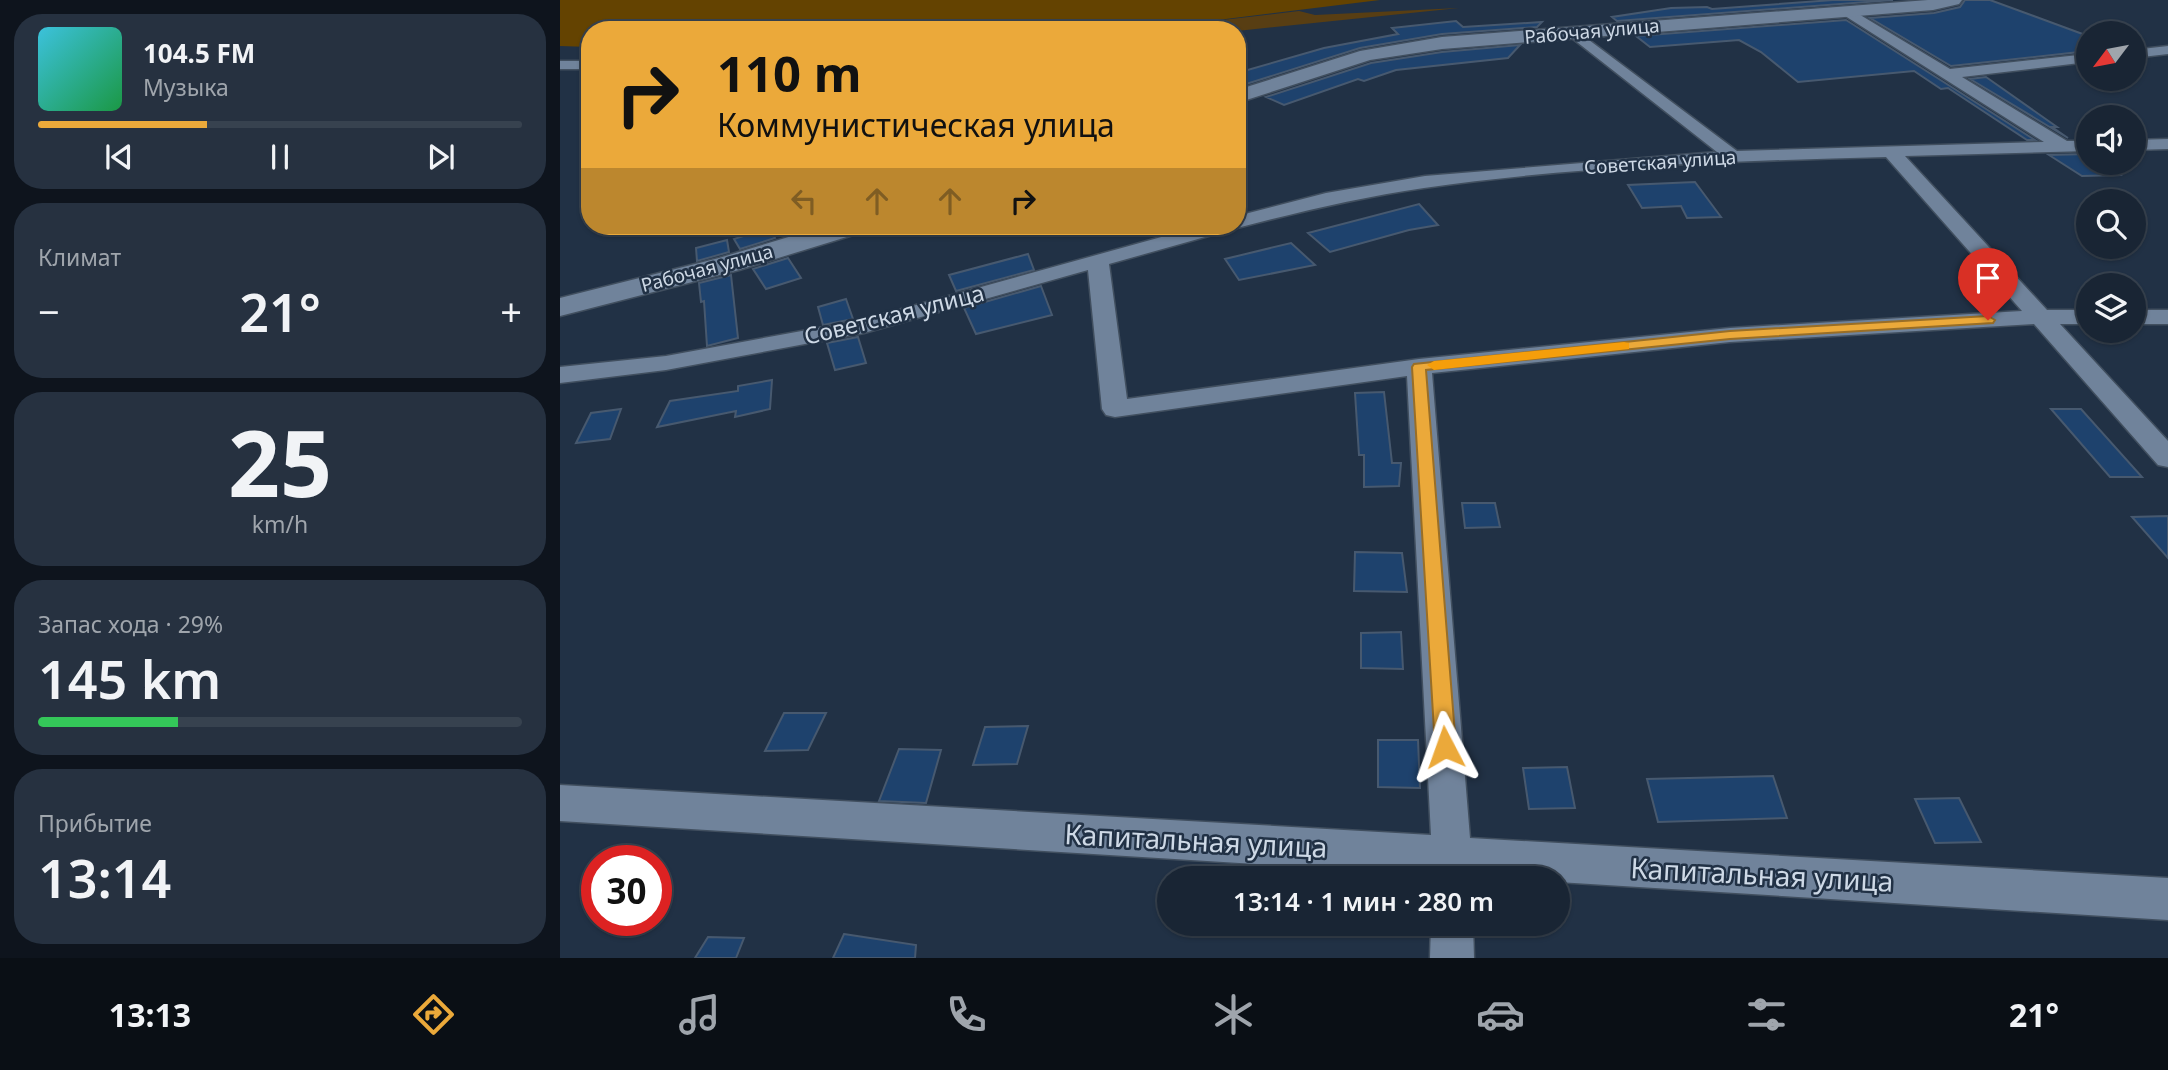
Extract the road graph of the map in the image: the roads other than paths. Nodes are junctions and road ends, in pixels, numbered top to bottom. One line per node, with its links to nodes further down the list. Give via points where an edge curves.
1 (1953, 0): 2 (main road, Рабочая улица)
2 (1847, 11): 3 (main road, Рабочая улица); 9 (street)
3 (1573, 32): 10 (main road, Рабочая улица, via 1442,43 1367,55); 16 (street)
4 (2168, 50): 5 (street)
5 (2146, 53)
6 (2076, 59): 9 (street)
7 (560, 65): 8 (street)
8 (581, 65)
9 (1946, 74): 13 (street)
10 (1246, 94)
11 (2168, 144): 12 (street)
12 (2146, 145)
13 (2062, 146): 14 (street, Советская улица); 15 (street, Советская улица)
14 (2076, 146)
15 (1889, 151): 16 (street, Советская улица); 22 (street)
16 (1733, 156): 17 (street, Советская улица, via 1425,182 1326,199)
17 (1246, 220)
18 (824, 235): 21 (main road, Рабочая улица)
19 (1190, 235): 20 (street, Советская улица)
20 (1098, 260): 26 (street, via 1115,409); 27 (street, Советская улица, via 864,326 666,363)
21 (560, 307)
22 (2040, 317): 23 (street); 26 (street, via 1730,335); 28 (street)
23 (2076, 317)
24 (2146, 317): 25 (street)
25 (2168, 317)
26 (1419, 367): 31 (street)
27 (560, 375)
28 (2168, 458)
29 (560, 803): 30 (street, Капитальная улица)
30 (1439, 866)
31 (1453, 866)
32 (1570, 872): 33 (street, Капитальная улица)
33 (2168, 899)
34 (1452, 936): 35 (street)
35 (1452, 958)

